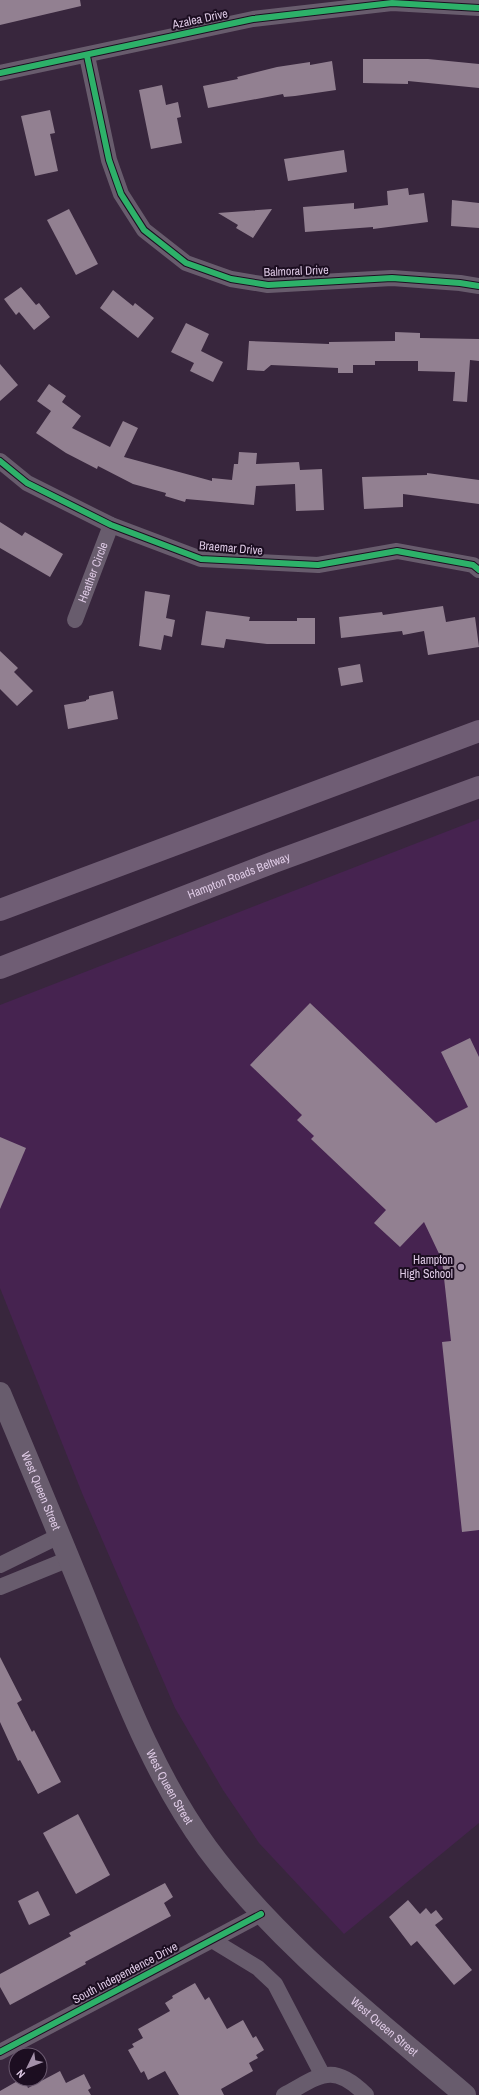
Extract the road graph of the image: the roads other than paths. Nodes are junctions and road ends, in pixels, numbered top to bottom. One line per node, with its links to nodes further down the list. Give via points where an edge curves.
1 (479, 8): 2 (street, Azalea Drive, via 392,3 253,19)
2 (87, 56): 3 (street, Azalea Drive); 4 (street, Balmoral Drive, via 109,160 121,194 144,230 186,263 231,279 268,285 392,278 460,282)
3 (0, 73)
4 (479, 286)
5 (0, 461): 6 (street, Braemar Drive, via 27,483)
6 (111, 525): 7 (street, Braemar Drive, via 201,559 318,565 398,551 473,565); 8 (street, Heather Circle)
7 (479, 570)
8 (75, 620)
9 (479, 731): 11 (highway)
10 (479, 787): 12 (highway, Hampton Roads Beltway, via 274,862)
11 (0, 910)
12 (0, 968)
13 (0, 1393): 14 (main road, West Queen Street)
14 (59, 1536): 15 (main road, West Queen Street); 16 (street)
15 (69, 1559): 17 (street); 18 (main road, West Queen Street, via 136,1725 163,1779 207,1847)
16 (0, 1565)
17 (0, 1588)
18 (261, 1914): 19 (street, South Independence Drive); 24 (main road, West Queen Street, via 326,1975)
19 (212, 1940): 20 (street, South Independence Drive); 21 (street, via 258,1968 275,1984)
20 (0, 2052)
21 (322, 2074): 22 (street); 23 (street, via 345,2078)
22 (284, 2095)
23 (366, 2095)
24 (465, 2095)

